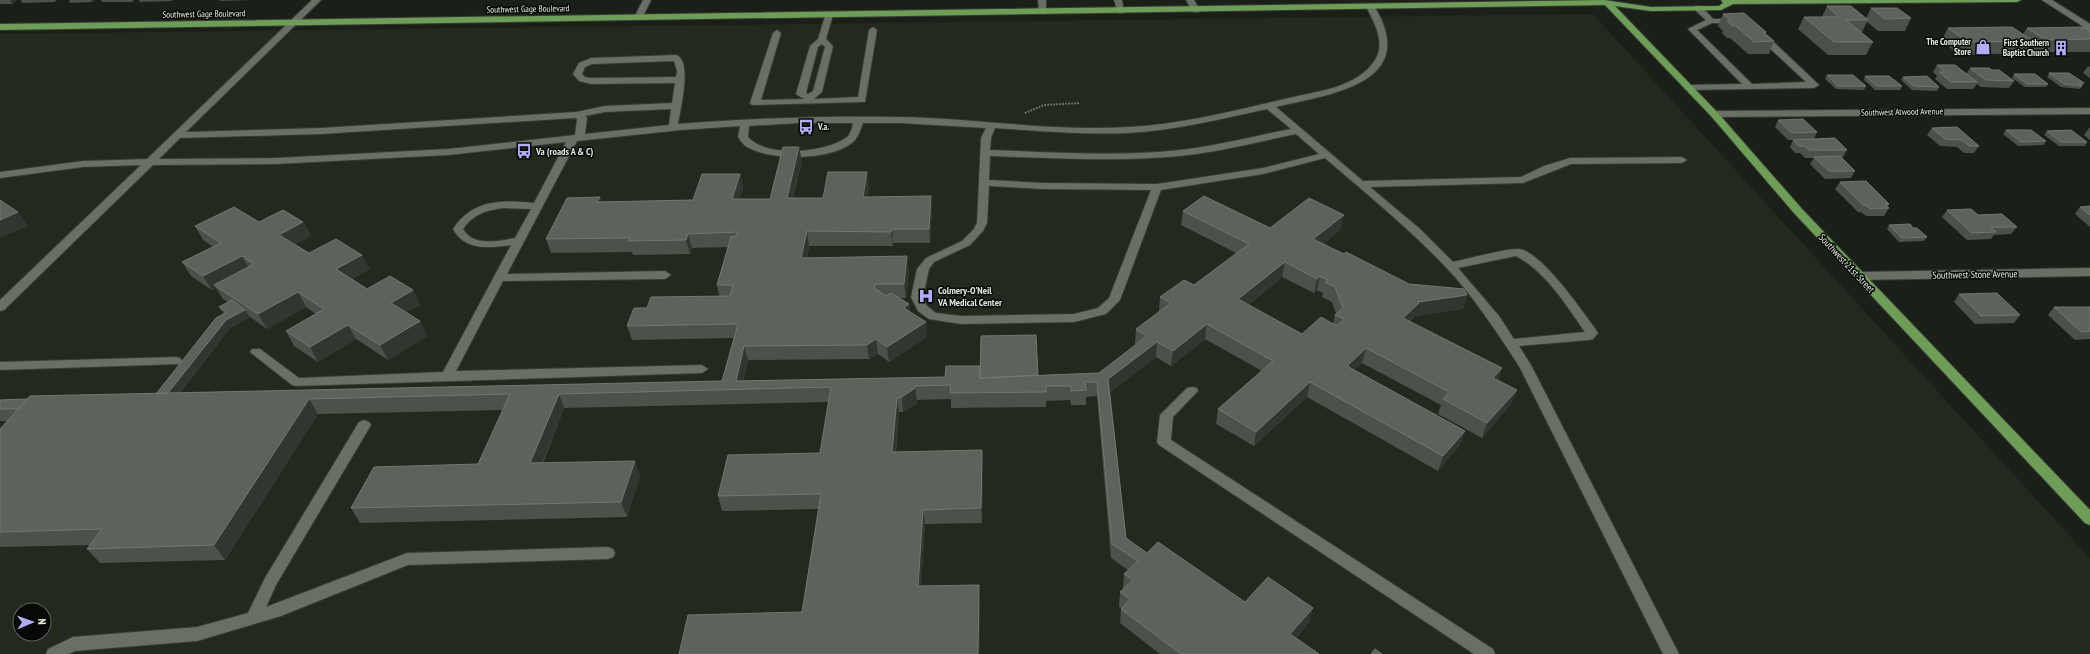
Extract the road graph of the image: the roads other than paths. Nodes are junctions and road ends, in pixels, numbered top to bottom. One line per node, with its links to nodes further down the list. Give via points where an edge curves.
1 (317, 0): 24 (street)
2 (647, 0): 22 (street)
3 (1042, 0): 20 (street)
4 (1118, 0): 19 (street)
5 (1190, 0): 18 (street)
6 (1625, 0): 12 (main road, Southwest Gage Boulevard)
7 (1722, 0): 14 (main road, Southwest Gage Boulevard)
8 (1877, 0): 9 (main road, Southwest Gage Boulevard); 13 (main road, Southwest Gage Boulevard)
9 (1962, 0): 10 (main road, Southwest Gage Boulevard)
10 (2017, 0)
11 (2046, 0): 26 (street)
12 (1606, 1): 15 (main road, Southwest Gage Boulevard); 17 (main road, Southwest Gage Boulevard, via 1651,9); 34 (main road, Southwest 21st Street)
13 (1745, 1): 14 (main road, Southwest Gage Boulevard)
14 (1731, 2): 17 (main road, Southwest Gage Boulevard, via 1720,8)
15 (1422, 3): 16 (main road, Southwest Gage Boulevard)
16 (1370, 6): 18 (main road, Southwest Gage Boulevard); 37 (street, via 1384,40 1382,55 1373,69 1344,88)
17 (1698, 8): 23 (street)
18 (1196, 10): 19 (main road, Southwest Gage Boulevard)
19 (1121, 11): 20 (main road, Southwest Gage Boulevard)
20 (1043, 12): 21 (main road, Southwest Gage Boulevard)
21 (829, 15): 22 (main road, Southwest Gage Boulevard); 31 (street)
22 (638, 18): 24 (main road, Southwest Gage Boulevard)
23 (1711, 21): 25 (street, via 1740,21); 33 (street, via 1692,29)
24 (295, 23): 27 (main road, Southwest Gage Boulevard); 47 (street)
25 (1745, 24)
26 (2088, 26)
27 (0, 27)
28 (873, 30): 35 (street, via 862,100)
29 (1756, 32): 33 (street, via 1814,85)
30 (776, 33): 35 (street, via 755,103)
31 (822, 40): 35 (street, via 829,46 817,92); 35 (street, via 814,46 801,94)
32 (680, 80): 32 (street, via 679,62 676,58 666,57 590,61 582,65 577,74 582,79 591,81); 36 (street)
33 (1750, 87): 34 (street)
34 (1689, 88): 39 (main road, Southwest 21st Street)
35 (809, 100): 41 (street)
36 (676, 106): 40 (street, via 605,109); 45 (street)
37 (1268, 106): 44 (street, via 1198,122 1137,130); 46 (street)
38 (2090, 111): 39 (street, Southwest Atwood Avenue)
39 (1714, 114): 62 (main road, Southwest 21st Street)
40 (576, 115): 47 (street, via 321,131); 48 (street, via 582,118)
41 (805, 120): 42 (street); 43 (street)
42 (859, 120): 43 (street, via 852,138 836,147 793,154 763,150 750,145 743,137); 44 (street)
43 (745, 123): 45 (street)
44 (992, 125): 49 (street, via 986,138)
45 (673, 128): 48 (street)
46 (1297, 131): 49 (street, via 1212,148 1158,154 1105,156); 50 (street)
47 (179, 135): 52 (street)
48 (576, 139): 52 (street, via 362,157); 57 (street)
49 (987, 153): 54 (street)
50 (1325, 155): 55 (street); 56 (street, via 1249,174)
51 (1682, 160): 55 (street, via 1570,161 1523,180)
52 (150, 162): 53 (street, via 83,164); 64 (street)
53 (0, 176)
54 (985, 183): 56 (street, via 1050,187); 56 (street, via 982,223 978,231 966,243 930,260 923,269 916,297 922,308 933,316 961,320 1074,318 1102,311 1114,300)
55 (1360, 184): 59 (street, via 1416,231)
56 (1157, 187)
57 (538, 206): 58 (street); 58 (street, via 500,205 483,208 471,214 458,229 460,237 467,242 484,244)
58 (519, 241): 63 (street)
59 (1451, 266): 65 (street, via 1482,302); 65 (street, via 1518,252 1527,256 1564,295 1592,332 1589,336)
60 (2090, 272): 62 (street, Southwest Stone Avenue)
61 (665, 275): 63 (street)
62 (1859, 276): 73 (main road, Southwest 21st Street)
63 (499, 278): 70 (street)
64 (0, 307)
65 (1511, 343): 78 (street, via 1525,365)
66 (256, 352): 70 (street, via 296,382)
67 (176, 361): 68 (street)
68 (0, 366)
69 (702, 370): 70 (street)
70 (447, 376)
71 (1192, 391): 77 (street, via 1167,415 1164,442)
72 (364, 425): 75 (street, via 270,582)
73 (2090, 519)
74 (608, 553): 75 (street, via 407,559)
75 (253, 618): 76 (street, via 197,634 73,644)
76 (54, 654)
77 (1488, 654)
78 (1672, 654)

